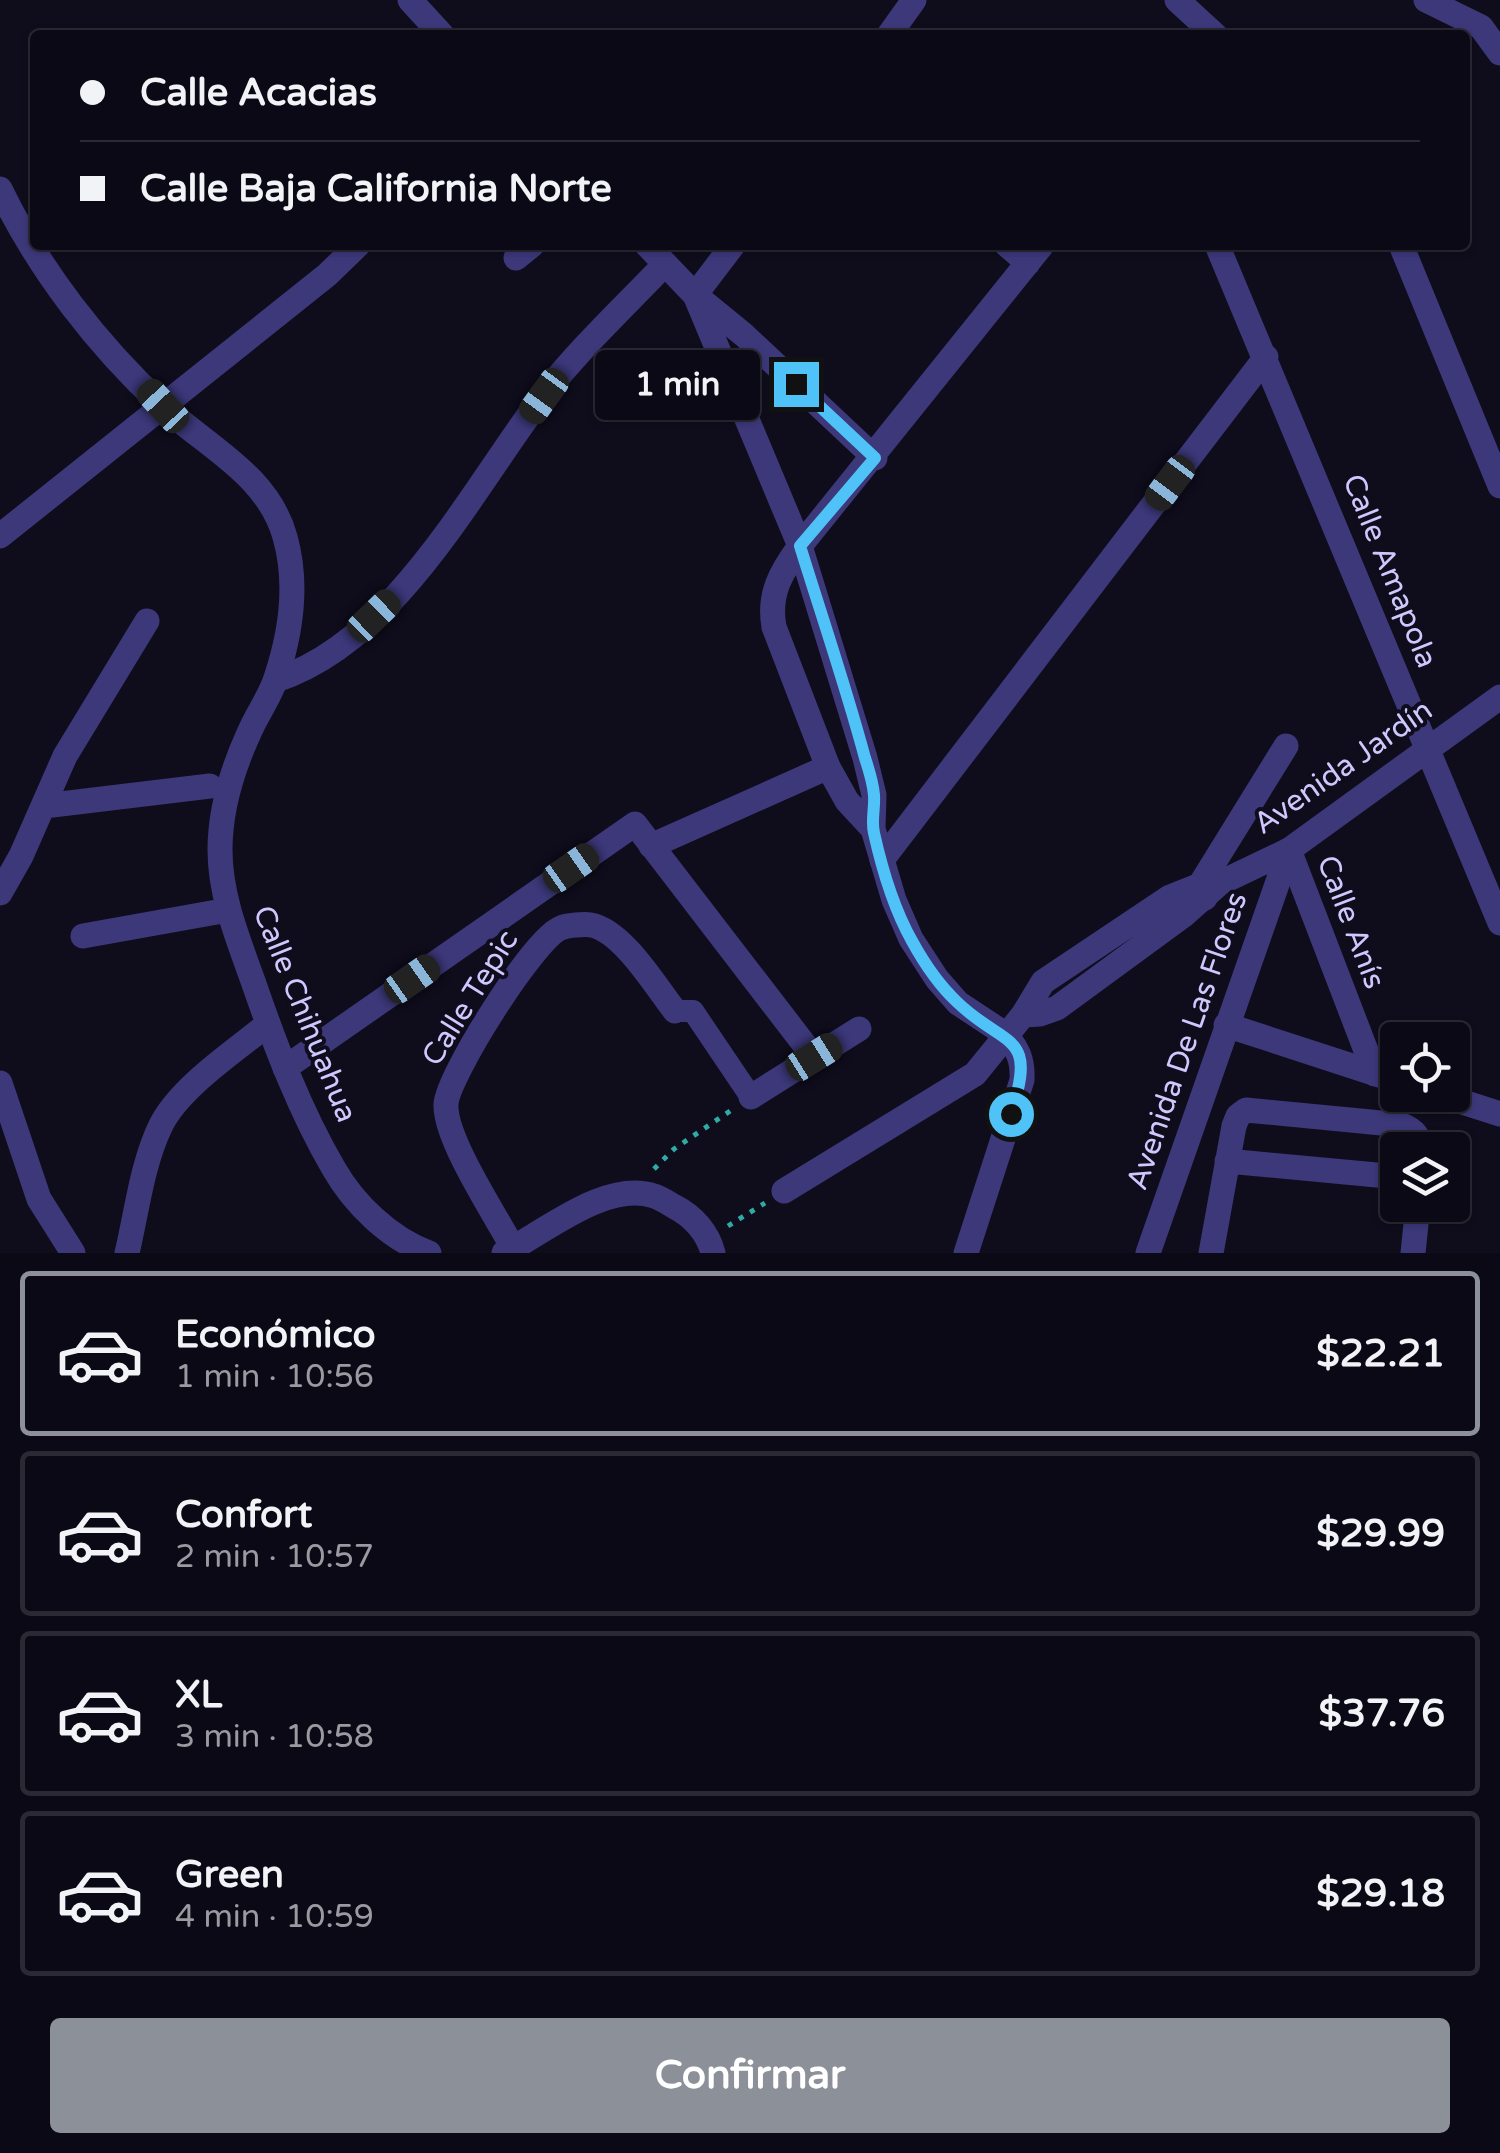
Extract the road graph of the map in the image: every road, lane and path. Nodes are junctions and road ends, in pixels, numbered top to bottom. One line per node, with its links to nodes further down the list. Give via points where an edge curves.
1 (410, 0): 5 (street)
2 (914, 0): 6 (street)
3 (1177, 0): 7 (street)
4 (1426, 0): 8 (street, via 1480,27)
5 (437, 30)
6 (893, 30)
7 (1207, 30)
8 (1500, 52)
9 (0, 190): 10 (street, Calle Chihuahua)
10 (30, 242)
11 (35, 250): 20 (street, Calle Chihuahua, via 75,310)
12 (353, 250): 20 (street)
13 (729, 250): 18 (street)
14 (1220, 250): 19 (street, Calle Amapola)
15 (1403, 250): 22 (street)
16 (656, 254): 18 (street); 26 (street, via 391,600 328,655)
17 (1035, 254): 21 (street)
18 (695, 295): 21 (street); 24 (street)
19 (1266, 357): 29 (street, Calle Amapola); 36 (street)
20 (163, 406): 23 (street); 26 (street, Calle Chihuahua, via 242,470 271,502 285,535 294,583)
21 (875, 458): 24 (street)
22 (1500, 486)
23 (0, 536)
24 (800, 546): 30 (street, via 770,607); 33 (street, via 866,758)
25 (147, 621): 32 (street, via 74,740)
26 (276, 680): 39 (street, Calle Chihuahua, via 229,786 220,849)
27 (1500, 697): 29 (street, Avenida Jardín)
28 (1286, 746): 37 (street)
29 (1428, 748): 35 (street, Avenida Jardín); 40 (street, Calle Amapola)
30 (828, 767): 33 (street, via 847,802); 34 (street)
31 (210, 786): 32 (street)
32 (44, 806): 38 (street)
33 (873, 829): 36 (street)
34 (651, 846): 47 (street); 49 (street, via 635,824)
35 (1289, 850): 37 (street, Avenida Jardín); 44 (street, Avenida De Las Flores); 48 (street, Calle Anís)
36 (882, 860): 46 (street, via 911,940 937,979 958,1003)
37 (1208, 889): 46 (street, Avenida Jardín, via 1170,897 1043,982)
38 (0, 893)
39 (228, 910): 41 (street); 43 (street, Calle Chihuahua)
40 (1500, 923)
41 (84, 936)
42 (676, 1011): 52 (street, Calle Tepic, via 693,1011); 62 (street, Calle Tepic, via 617,938 591,925 560,928 536,948 452,1080 446,1106 452,1136)
43 (268, 1024): 49 (street, Calle Chihuahua); 64 (street, via 177,1100 161,1124)
44 (1226, 1025): 50 (street); 67 (street, Avenida De Las Flores)
45 (859, 1029): 47 (street)
46 (1005, 1034): 58 (street, Avenida Jardín, via 975,1074); 66 (street, via 1016,1047 1022,1080)
47 (814, 1057): 52 (street)
48 (1380, 1063)
49 (285, 1068): 65 (street, Calle Chihuahua, via 335,1171 362,1206)
50 (1380, 1075)
51 (0, 1084): 63 (street, via 39,1199)
52 (751, 1097): 59 (path, via 674,1149)
53 (1470, 1104): 54 (street)
54 (1500, 1114)
55 (1414, 1132): 56 (street, via 1402,1125 1246,1110 1238,1116)
56 (1226, 1161): 57 (street); 68 (street)
57 (1380, 1175)
58 (784, 1191): 61 (path)
59 (631, 1192): 61 (street, via 684,1212); 62 (street, via 577,1211)
60 (1416, 1222): 69 (street)
61 (705, 1248)
62 (509, 1251)
63 (74, 1253)
64 (127, 1253)
65 (429, 1253)
66 (966, 1253)
67 (1148, 1253)
68 (1211, 1253)
69 (1413, 1253)

